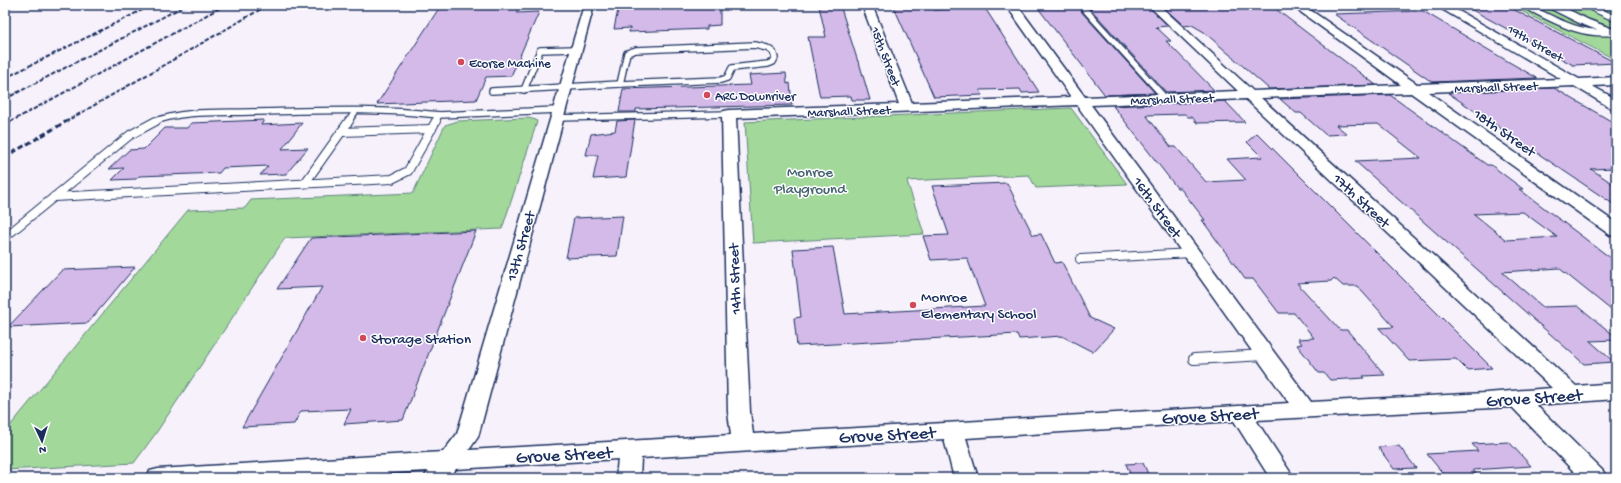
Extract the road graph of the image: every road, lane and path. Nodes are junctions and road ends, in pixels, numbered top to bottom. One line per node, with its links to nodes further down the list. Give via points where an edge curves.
1 (589, 5): 13 (street, 13th Street)
2 (867, 5): 25 (street, 15th Street)
3 (1011, 5): 23 (street, 16th Street)
4 (1081, 5): 22 (lane)
5 (1153, 5): 21 (street, 17th Street)
6 (1296, 5): 18 (street, 18th Street)
7 (1440, 5): 15 (street, 19th Street)
8 (1524, 5): 12 (lane, via 1573,29 1596,34)
9 (1551, 5): 12 (street)
10 (1586, 5): 11 (lane)
11 (1616, 19)
12 (1615, 33)
13 (576, 48): 17 (street, 13th Street); 19 (lane, via 540,50)
14 (1616, 81): 15 (street, Marshall Street)
15 (1577, 83): 18 (street, Marshall Street); 24 (street, 19th Street)
16 (620, 84): 16 (lane, via 721,80 727,78 732,68 768,64 773,62 775,56 768,48 755,45 636,50 627,53); 17 (lane)
17 (566, 86): 19 (lane); 27 (street, 13th Street)
18 (1415, 89): 21 (street, Marshall Street); 34 (street, 18th Street)
19 (524, 90): 20 (lane)
20 (492, 91)
21 (1250, 95): 22 (street, Marshall Street); 41 (street, 17th Street)
22 (1164, 98): 23 (street, Marshall Street)
23 (1081, 101): 25 (street, Marshall Street); 36 (street, 16th Street)
24 (1616, 105)
25 (907, 108): 28 (street, Marshall Street)
26 (355, 112): 29 (lane); 31 (lane); 33 (lane, via 210,113 164,117 130,136)
27 (557, 114): 28 (lane); 29 (lane); 48 (street, 13th Street, via 467,437)
28 (728, 114): 46 (street, 14th Street, via 739,412)
29 (439, 115): 30 (lane)
30 (432, 129): 31 (lane); 32 (lane, via 408,171 392,178)
31 (341, 132): 32 (lane)
32 (304, 183): 33 (lane)
33 (54, 197): 35 (lane)
34 (1616, 231)
35 (5, 237)
36 (1192, 253): 37 (lane); 38 (street, 16th Street)
37 (1080, 259)
38 (1266, 355): 39 (lane); 43 (street, 16th Street)
39 (1194, 359)
40 (1616, 391): 41 (street, Grove Street)
41 (1571, 394): 42 (street, Grove Street)
42 (1516, 398): 43 (street, Grove Street); 54 (street)
43 (1305, 409): 44 (street, Grove Street)
44 (1240, 413): 45 (street, Grove Street); 53 (street)
45 (953, 430): 46 (street, Grove Street); 52 (street)
46 (743, 443): 47 (street, Grove Street)
47 (630, 450): 48 (street, Grove Street); 51 (street)
48 (450, 461): 49 (street, Grove Street); 50 (street, 13th Street)
49 (158, 478)
50 (436, 478)
51 (628, 478)
52 (966, 478)
53 (1282, 478)
54 (1596, 478)

